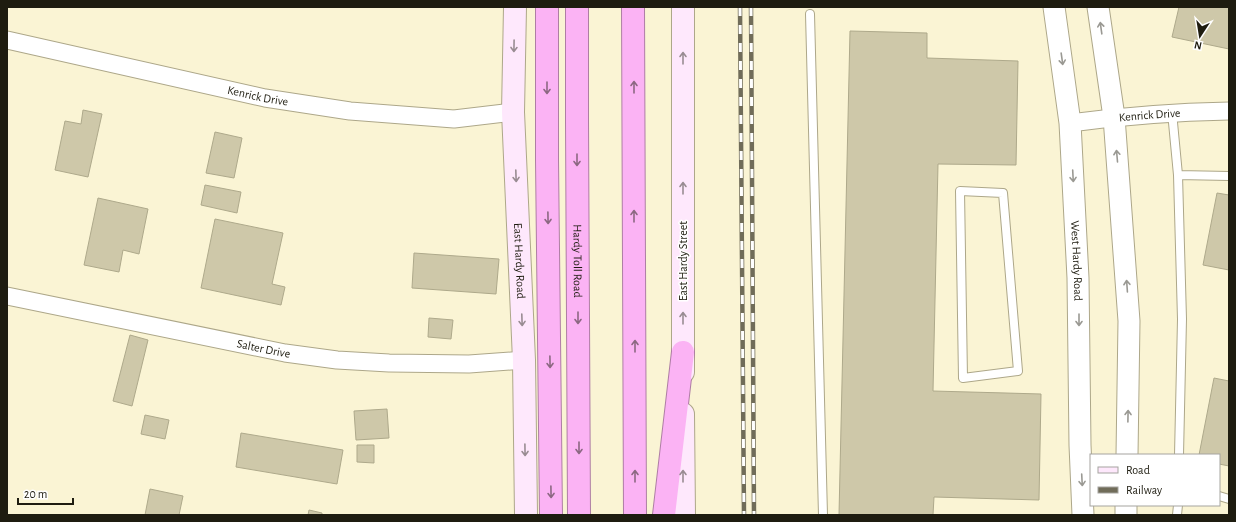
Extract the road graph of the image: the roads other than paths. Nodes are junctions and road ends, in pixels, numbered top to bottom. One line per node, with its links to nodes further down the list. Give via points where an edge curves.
1 (515, 7): 12 (main road, East Hardy Road, one-way to 12)
2 (548, 7): 26 (highway, one-way to 26)
3 (563, 7): 15 (highway)
4 (577, 7): 15 (highway, Hardy Toll Road)
5 (633, 7): 28 (highway, one-way to 5)
6 (683, 7): 20 (main road, East Hardy Street, one-way to 6)
7 (1054, 7): 16 (street, West Hardy Road, one-way to 16)
8 (1098, 7): 14 (street, one-way to 8)
9 (810, 14): 31 (lane)
10 (7, 40): 12 (street, Kenrick Drive, via 265,98 350,111 454,119)
11 (1229, 111): 13 (street, Kenrick Drive)
12 (513, 112): 21 (main road, East Hardy Road, one-way to 21)
13 (1172, 112): 14 (street, Kenrick Drive); 17 (lane)
14 (1114, 117): 16 (street, Kenrick Drive); 23 (street, one-way to 14, via 1130,321)
15 (577, 121): 27 (highway, Hardy Toll Road, one-way to 27)
16 (1070, 123): 32 (street, West Hardy Road, one-way to 32, via 1078,278)
17 (1178, 176): 18 (lane); 24 (lane, via 1182,319)
18 (1229, 176)
19 (7, 296): 21 (street, Salter Drive, via 337,360 469,364)
20 (683, 352): 29 (highway); 30 (main road, East Hardy Street, one-way to 20)
21 (524, 360): 25 (main road, East Hardy Road, one-way to 25)
22 (963, 378): 22 (lane, via 960,192 1002,193 1018,371)
23 (1127, 454)
24 (1179, 454)
25 (526, 515)
26 (551, 515)
27 (579, 515)
28 (635, 515)
29 (664, 515)
30 (684, 515)
31 (823, 515)
32 (1083, 515)

